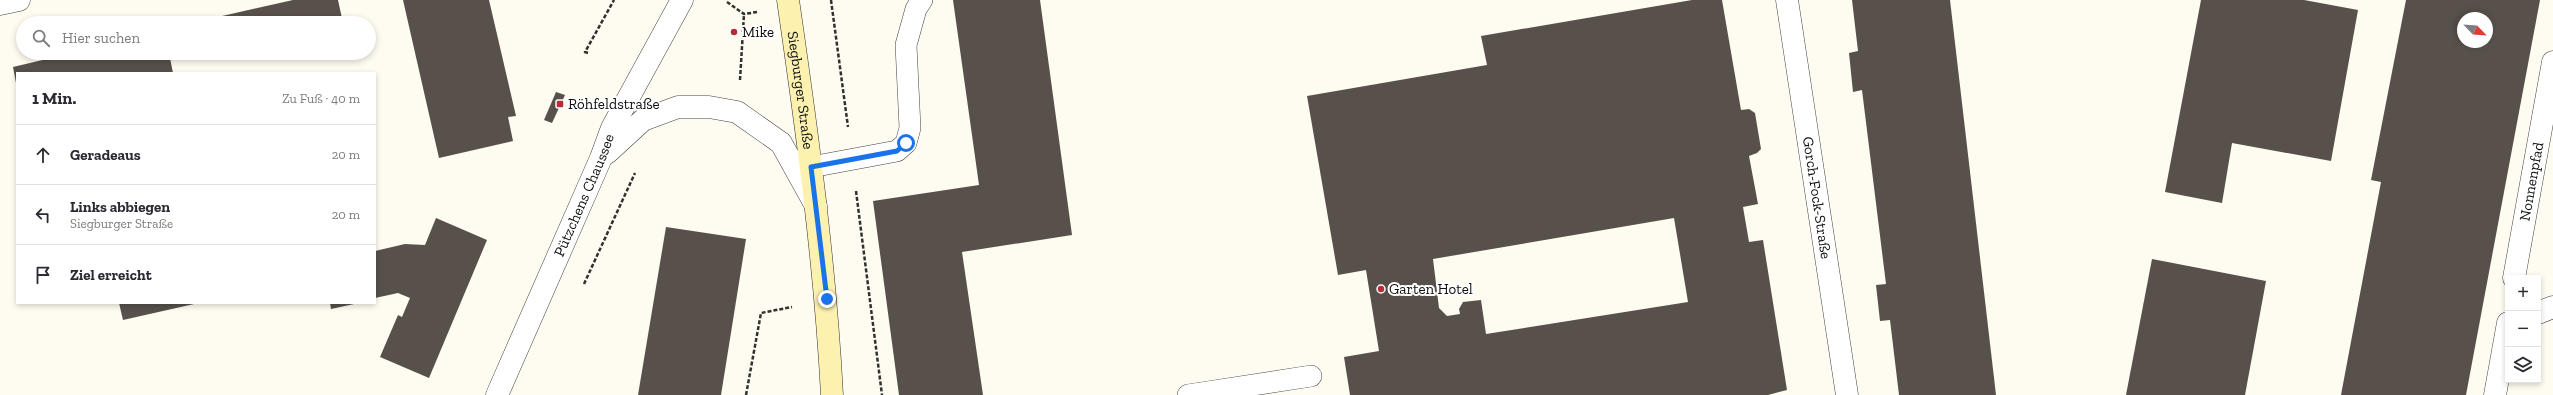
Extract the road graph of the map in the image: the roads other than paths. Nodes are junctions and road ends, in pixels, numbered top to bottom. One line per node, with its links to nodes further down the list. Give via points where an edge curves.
1 (19, 0): 6 (street)
2 (682, 0): 8 (street, Pützchens Chaussee, via 612,128)
3 (788, 0): 9 (main road, Siegburger Straße)
4 (922, 0): 9 (lane, via 916,9 906,45 910,128 906,143 897,151)
5 (1787, 0): 19 (street, Gorch-Fock-Straße)
6 (0, 4)
7 (2553, 62): 11 (street, Nonnenpfad)
8 (602, 158): 10 (street, via 643,120 678,107 709,107 737,112 781,143); 16 (street, Pützchens Chaussee)
9 (811, 167): 10 (main road, Siegburger Straße)
10 (817, 208): 17 (main road, Siegburger Straße, via 827,299)
11 (2515, 275)
12 (2553, 307): 13 (street)
13 (2541, 312)
14 (2505, 340): 20 (street)
15 (1311, 376): 18 (lane)
16 (497, 395)
17 (832, 395)
18 (1188, 395)
19 (1847, 395)
20 (2495, 395)

